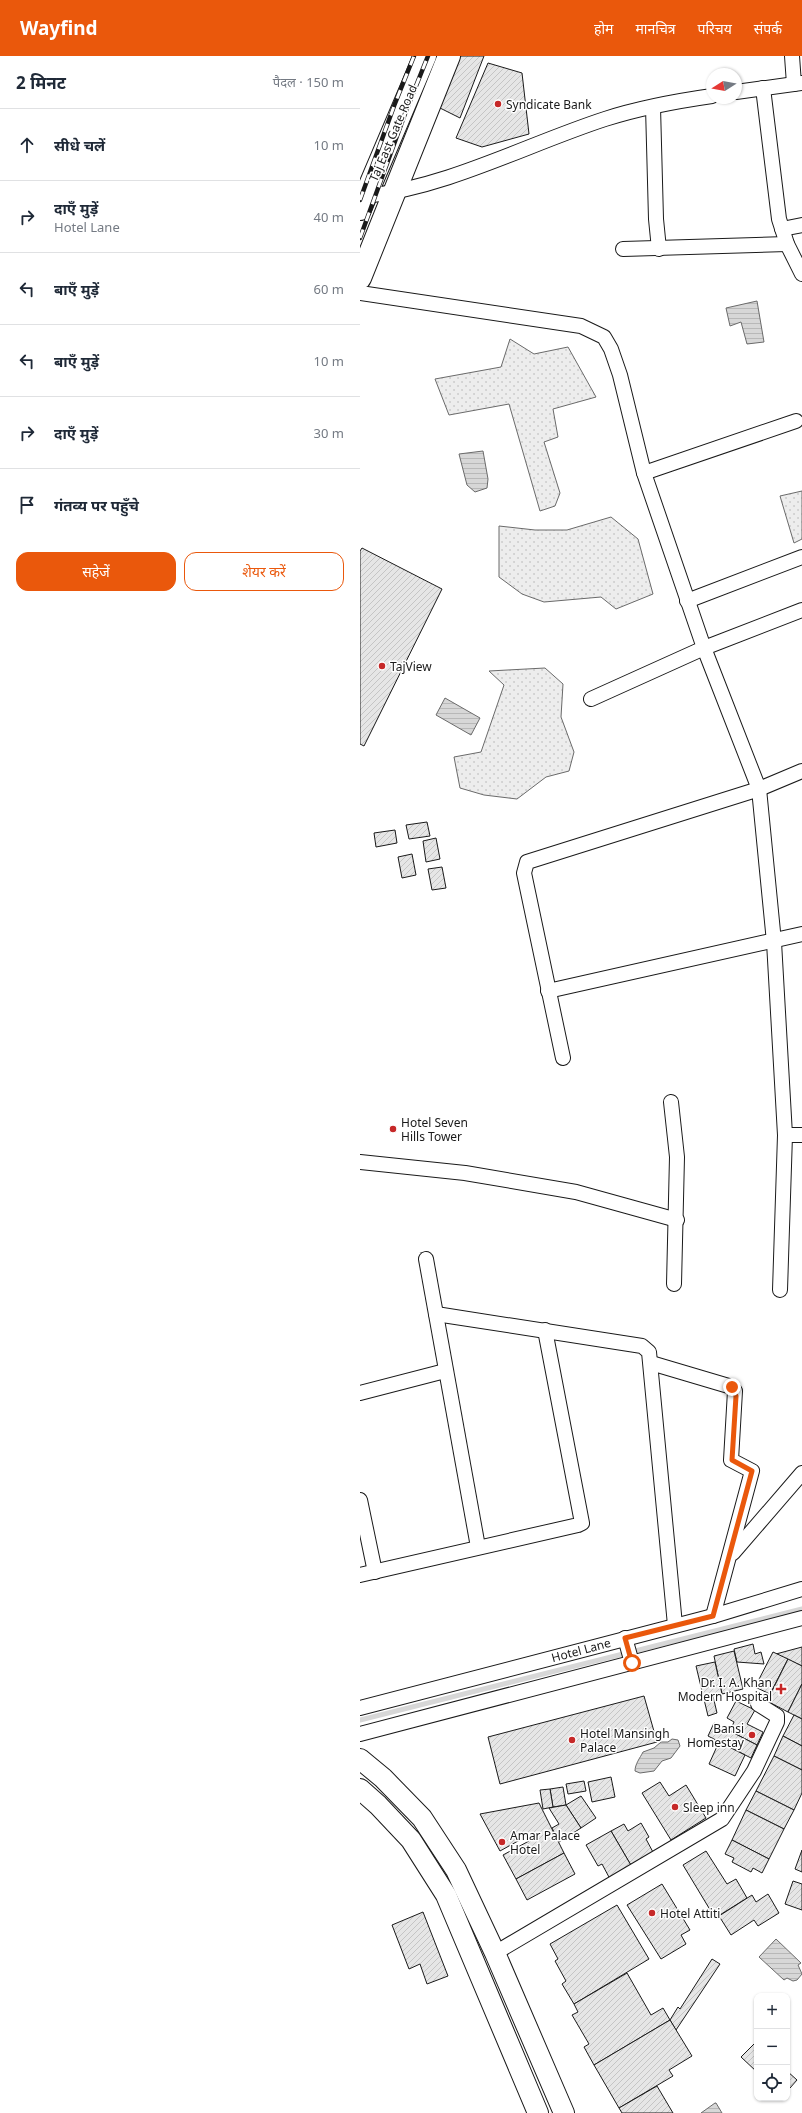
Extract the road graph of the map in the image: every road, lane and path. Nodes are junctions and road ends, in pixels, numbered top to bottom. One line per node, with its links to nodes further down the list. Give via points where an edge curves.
1 (425, 56): 10 (main road, Taj East Gate Road)
2 (449, 56): 9 (main road)
3 (792, 56): 4 (street)
4 (798, 83): 5 (street)
5 (763, 88): 6 (street); 12 (street, via 775,199)
6 (742, 91)
7 (706, 97): 8 (street)
8 (653, 107): 9 (street, via 606,118 482,166); 15 (street)
9 (392, 193): 10 (street); 17 (main road)
10 (363, 202)
11 (802, 225): 12 (street)
12 (782, 229): 13 (street)
13 (787, 244): 15 (street); 16 (street)
14 (623, 249): 15 (street)
15 (659, 249)
16 (802, 274)
17 (360, 278)
18 (360, 293): 20 (street, via 581,326 604,337 620,375)
19 (796, 421): 20 (street)
20 (644, 473): 22 (street)
21 (802, 557): 22 (street)
22 (687, 601): 24 (street)
23 (802, 610): 24 (street)
24 (704, 648): 25 (street); 27 (street)
25 (591, 699)
26 (802, 772): 27 (street)
27 (759, 789): 29 (street); 30 (street, via 527,862 524,873)
28 (802, 934): 29 (street)
29 (774, 942): 30 (street); 33 (street)
30 (548, 991): 31 (street)
31 (563, 1058)
32 (671, 1102): 36 (street, via 677,1157)
33 (784, 1135): 34 (street); 39 (street)
34 (802, 1135)
35 (360, 1162): 36 (street, via 465,1174 576,1192)
36 (676, 1220): 38 (street)
37 (426, 1259): 40 (street)
38 (674, 1284)
39 (780, 1290)
40 (436, 1314): 41 (street); 43 (street)
41 (545, 1330): 42 (street, via 642,1346 649,1352); 47 (street, via 582,1523)
42 (651, 1363): 48 (street, via 732,1387 735,1391 732,1460 752,1471); 54 (street)
43 (445, 1371): 44 (street); 47 (street)
44 (360, 1393)
45 (802, 1473): 48 (street)
46 (360, 1500): 49 (street)
47 (478, 1547): 49 (street)
48 (730, 1557): 52 (street)
49 (375, 1572): 50 (street)
50 (360, 1575)
51 (802, 1589): 52 (street, Hotel Lane)
52 (713, 1616): 54 (street, Hotel Lane)
53 (802, 1618): 56 (street, Hotel Lane)
54 (675, 1625): 55 (street, Hotel Lane)
55 (625, 1638): 56 (street); 58 (street, Hotel Lane)
56 (632, 1663): 59 (street, Hotel Lane)
57 (758, 1704): 62 (street, via 773,1712 777,1716 777,1722 754,1771 722,1819)
58 (360, 1708)
59 (360, 1734)
60 (360, 1759): 62 (main road, via 383,1778 422,1818 456,1870)
61 (360, 1789): 63 (main road, via 411,1840 446,1895)
62 (495, 1954): 64 (main road)
63 (538, 2113)
64 (564, 2113)

